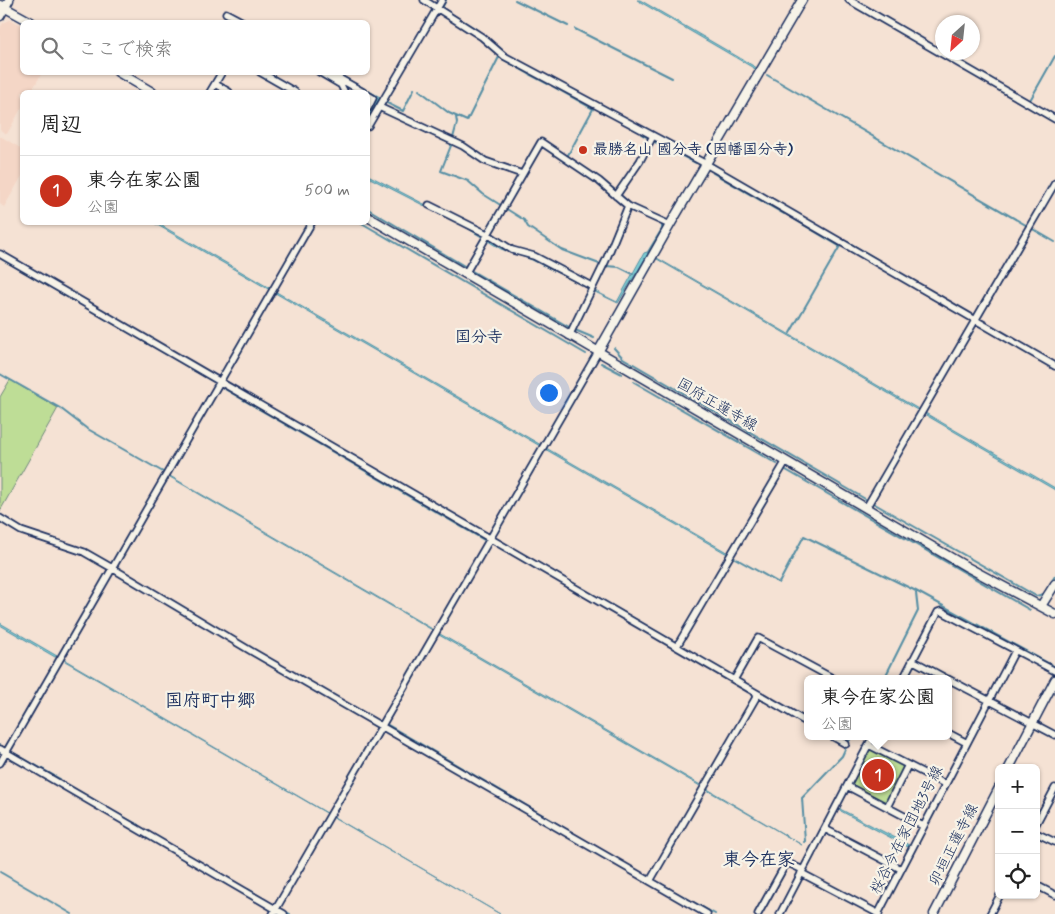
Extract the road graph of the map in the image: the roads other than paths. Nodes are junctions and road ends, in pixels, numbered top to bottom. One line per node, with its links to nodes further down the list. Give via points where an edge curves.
1 (9, 0): 6 (main road)
2 (424, 0): 7 (street)
3 (442, 0): 7 (street)
4 (802, 0): 28 (main road)
5 (849, 0): 25 (street)
6 (2, 6): 9 (main road); 10 (main road)
7 (438, 8): 24 (street); 27 (street, via 504,56)
8 (226, 13): 11 (street)
9 (0, 16)
10 (26, 20)
11 (239, 20)
12 (123, 75): 18 (main road)
13 (220, 75): 17 (street)
14 (265, 75): 21 (street)
15 (324, 75): 22 (street)
16 (333, 75): 23 (street)
17 (215, 84): 19 (street); 20 (street)
18 (149, 90)
19 (211, 90)
20 (226, 90)
21 (292, 90)
22 (344, 90)
23 (360, 90)
24 (379, 107): 26 (street); 29 (street, via 464,146 485,161)
25 (1055, 120)
26 (370, 123)
27 (653, 136): 28 (street); 31 (street)
28 (706, 164): 36 (main road); 41 (street)
29 (522, 174): 31 (street, via 541,142); 37 (street)
30 (1055, 182): 41 (street)
31 (616, 196): 33 (street)
32 (429, 205): 37 (street)
33 (628, 206): 36 (street); 40 (street)
34 (370, 219): 39 (main road, 国府正蓮寺線)
35 (310, 225): 45 (street)
36 (670, 225): 43 (main road)
37 (489, 236): 39 (street); 40 (street)
38 (0, 254): 45 (street)
39 (465, 274): 42 (main road, 国府正蓮寺線)
40 (593, 287): 42 (street)
41 (975, 320): 44 (street); 47 (street)
42 (569, 336): 43 (main road, 国府正蓮寺線)
43 (598, 352): 46 (main road, 国府正蓮寺線); 49 (street)
44 (1055, 366)
45 (220, 382): 49 (street); 50 (street)
46 (786, 461): 47 (main road, 国府正蓮寺線); 54 (street)
47 (866, 508): 52 (main road, 国府正蓮寺線)
48 (0, 518): 50 (street, via 21,531 84,552)
49 (489, 539): 54 (street); 68 (street)
50 (112, 568): 68 (street); 77 (street)
51 (1055, 584): 52 (main road)
52 (1041, 606): 53 (main road, 国府正蓮寺線)
53 (1055, 614)
54 (677, 646): 61 (street)
55 (1015, 651): 56 (street, via 941,611); 57 (street); 65 (street, 桜谷今在家団地3号線)
56 (912, 660): 59 (street); 60 (street)
57 (1055, 672)
58 (827, 675): 61 (street, via 758,638)
59 (904, 675)
60 (940, 675)
61 (734, 680): 64 (street)
62 (1055, 680): 67 (main road)
63 (952, 681): 65 (street)
64 (758, 694): 66 (street); 93 (street)
65 (989, 701): 67 (street); 73 (street, 桜谷今在家団地3号線)
66 (804, 720)
67 (1032, 723): 69 (street); 79 (main road)
68 (382, 725): 93 (street); 97 (street)
69 (1055, 735)
70 (952, 736): 73 (street)
71 (839, 740): 74 (street)
72 (871, 740): 75 (street)
73 (967, 743): 81 (street, 桜谷今在家団地3号線)
74 (846, 744)
75 (869, 745): 80 (street); 82 (street)
76 (0, 749): 77 (street)
77 (6, 752): 78 (street); 97 (street)
78 (0, 763)
79 (1011, 764)
80 (908, 765): 81 (street); 85 (street)
81 (945, 784): 87 (street, 桜谷今在家団地3号線)
82 (848, 786): 85 (street); 88 (street)
83 (1055, 789): 86 (street)
84 (995, 796): 104 (main road, 卯垣正蓮寺線)
85 (887, 807): 87 (street)
86 (1040, 817)
87 (923, 826): 91 (street, 桜谷今在家団地3号線)
88 (825, 829): 91 (street); 92 (street)
89 (1040, 835): 90 (street)
90 (1055, 842)
91 (901, 869): 103 (street, 桜谷今在家団地3号線)
92 (802, 872): 101 (street, via 788,863); 102 (street); 103 (street)
93 (650, 881): 98 (street)
94 (1040, 887): 95 (street)
95 (1055, 895)
96 (998, 899): 105 (street)
97 (275, 912): 99 (street)
98 (699, 912): 100 (street)
99 (284, 914)
100 (707, 914)
101 (758, 914)
102 (780, 914)
103 (878, 914)
104 (934, 914)
105 (990, 914)

